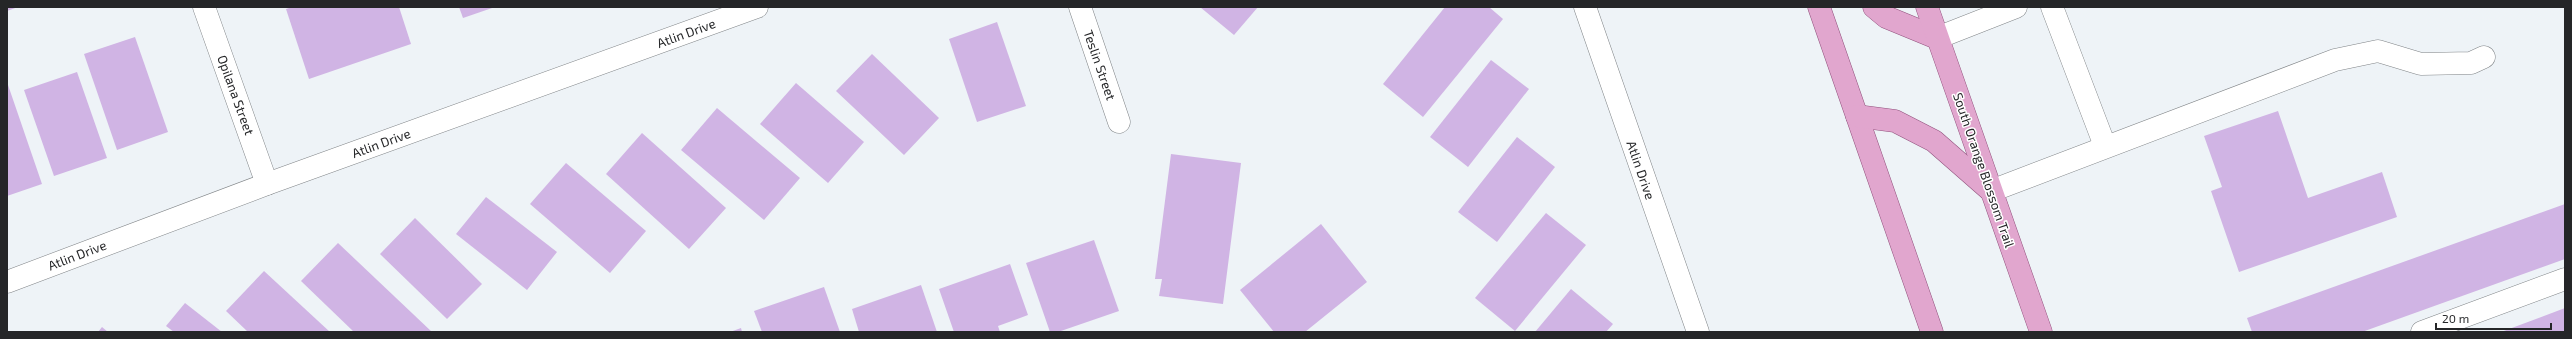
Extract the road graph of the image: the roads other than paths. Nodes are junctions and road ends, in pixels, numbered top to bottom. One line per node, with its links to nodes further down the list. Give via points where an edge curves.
1 (204, 7): 15 (street, Opilana Street)
2 (757, 7): 15 (street, Atlin Drive)
3 (1080, 7): 13 (street, Teslin Street)
4 (1585, 7): 19 (street, Atlin Drive)
5 (1819, 7): 12 (main road)
6 (1874, 7): 10 (main road, via 1886,17)
7 (1927, 7): 10 (main road, South Orange Blossom Trail)
8 (2016, 7): 10 (street)
9 (2052, 7): 14 (street)
10 (1937, 38): 16 (main road, South Orange Blossom Trail)
11 (2484, 57): 14 (street, via 2471,63 2421,64 2378,51 2335,60)
12 (1857, 116): 16 (main road, via 1895,121 1934,141); 20 (main road)
13 (1119, 122)
14 (2105, 146): 16 (street)
15 (267, 184): 18 (street, Atlin Drive)
16 (1991, 191): 21 (main road, South Orange Blossom Trail)
17 (2565, 279): 22 (street)
18 (7, 282)
19 (1698, 332)
20 (1932, 332)
21 (2041, 332)
22 (2422, 332)

